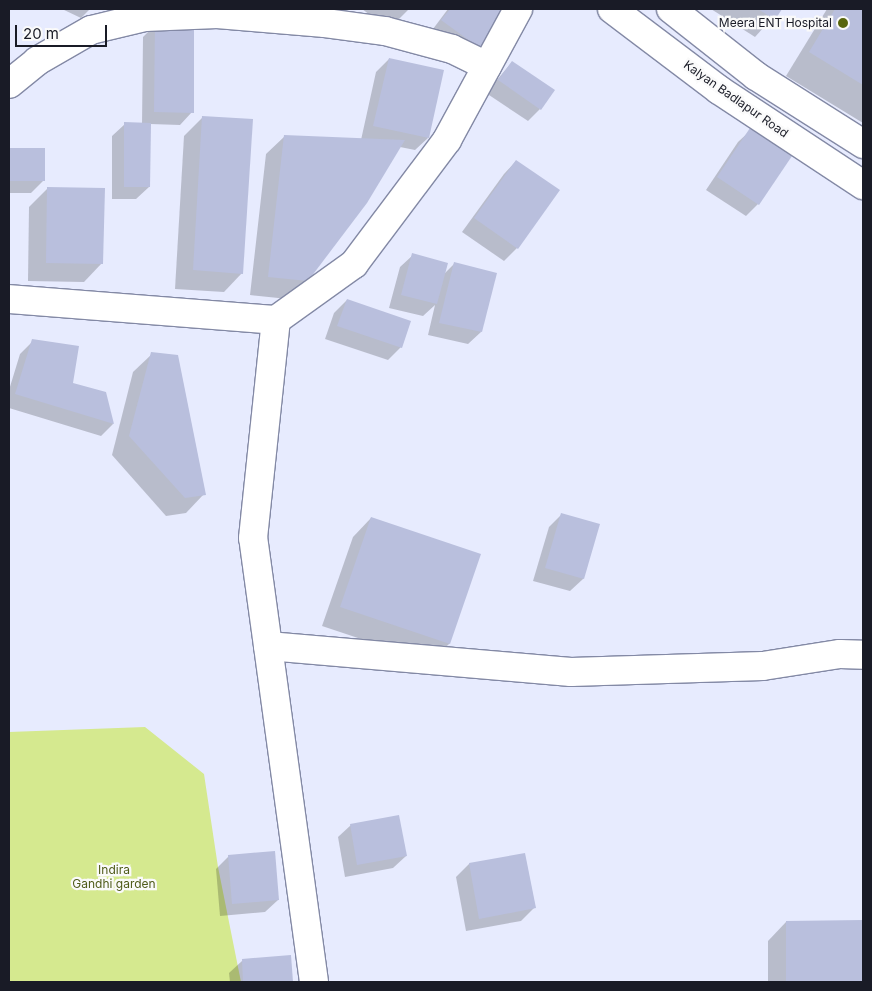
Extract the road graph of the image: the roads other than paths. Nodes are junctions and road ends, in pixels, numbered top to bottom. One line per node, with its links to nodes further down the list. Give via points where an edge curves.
1 (518, 9): 4 (street)
2 (612, 9): 7 (street, Kalyan Badlapur Road, via 719,90)
3 (671, 9): 6 (street, via 756,76)
4 (487, 66): 5 (street, via 452,49 385,32 325,23 217,14 146,17 91,30 37,61); 9 (street, via 447,140 354,264)
5 (9, 84)
6 (863, 144)
7 (863, 185)
8 (9, 299): 9 (street)
9 (276, 320): 10 (street, via 253,538)
10 (268, 646): 11 (street, via 571,672 762,666 840,654); 12 (street)
11 (863, 655)
12 (314, 982)

